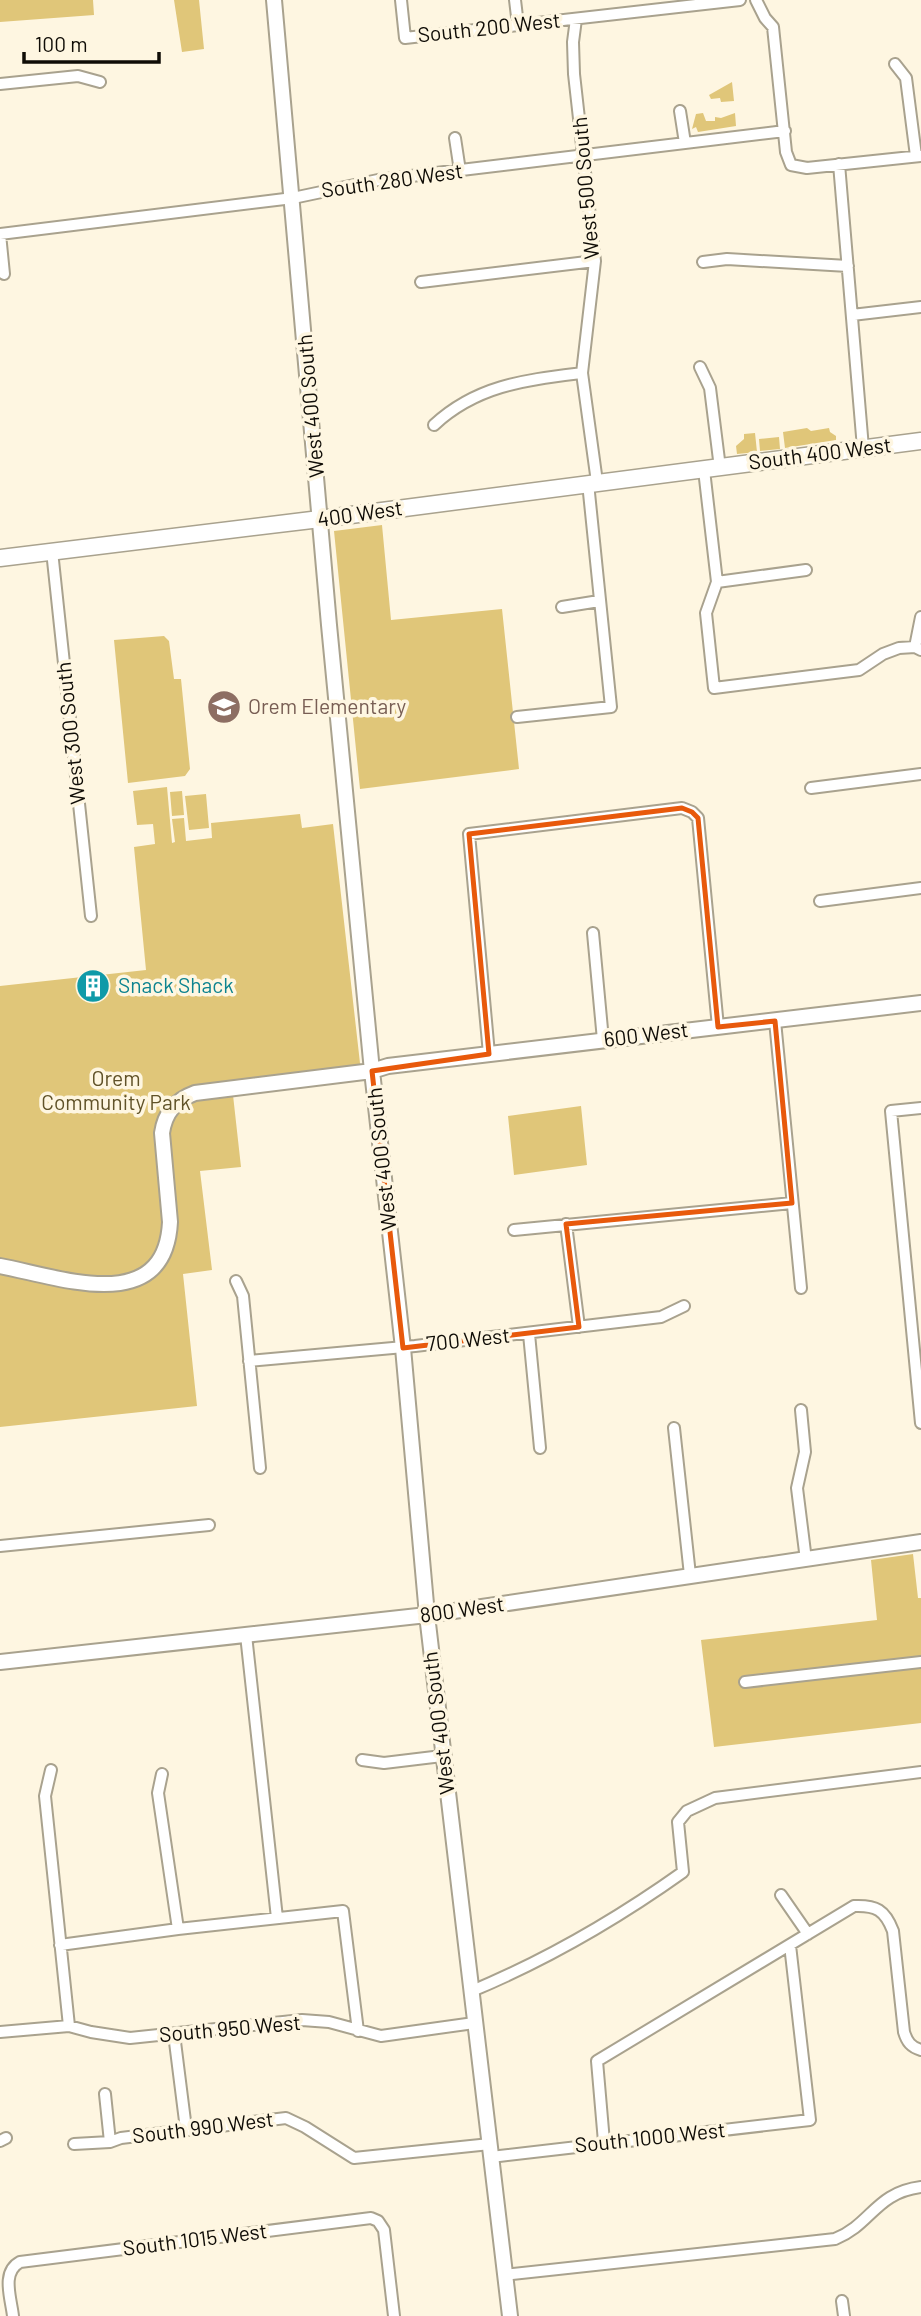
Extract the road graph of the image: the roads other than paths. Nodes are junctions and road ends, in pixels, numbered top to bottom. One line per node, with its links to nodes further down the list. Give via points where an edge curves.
1 (274, 0): 20 (street, West 400 South)
2 (401, 0): 8 (street, South 200 West, via 405,38)
3 (515, 0): 8 (street)
4 (740, 0): 6 (street, South 200 West)
5 (756, 0): 13 (street, via 773,27)
6 (643, 5): 7 (street, South 200 West)
7 (576, 19): 8 (street, South 200 West); 16 (street, West 500 South, via 574,74)
8 (518, 25)
9 (895, 64): 17 (street, via 906,78)
10 (100, 82): 11 (street, via 78,76)
11 (0, 85)
12 (681, 111): 15 (street)
13 (785, 131): 15 (street, South 280 West); 18 (street, via 791,165)
14 (455, 138): 19 (street)
15 (684, 143): 16 (street, South 280 West)
16 (584, 155): 19 (street, South 280 West); 22 (street, West 500 South)
17 (918, 156): 18 (street)
18 (839, 164): 24 (street)
19 (460, 171): 20 (street, South 280 West, via 379,180)
20 (293, 198): 21 (street, South 280 West); 36 (street, West 400 South)
21 (0, 234): 25 (street)
22 (594, 261): 26 (street); 30 (street, West 500 South)
23 (703, 262): 24 (street)
24 (848, 266): 28 (street)
25 (4, 274)
26 (421, 282)
27 (921, 307): 28 (street)
28 (852, 316): 33 (street)
29 (700, 367): 34 (street, via 709,388)
30 (582, 373): 31 (street, via 499,387 453,407); 35 (street, West 500 South)
31 (434, 425)
32 (921, 441): 33 (main road, South 400 West)
33 (863, 448): 34 (main road, South 400 West)
34 (712, 469): 35 (main road, 400 West); 40 (street)
35 (592, 483): 36 (main road, 400 West); 41 (street, West 500 South)
36 (320, 519): 37 (main road, 400 West); 57 (street, West 400 South)
37 (52, 551): 38 (main road, 400 West); 50 (street, West 300 South)
38 (0, 558)
39 (806, 570): 40 (street)
40 (717, 582): 44 (street, via 706,613 714,688 859,670 899,648)
41 (599, 601): 42 (street); 45 (street, West 500 South, via 611,707)
42 (562, 607)
43 (921, 617): 44 (street)
44 (918, 648)
45 (517, 717)
46 (921, 774): 47 (street)
47 (811, 788)
48 (921, 888): 49 (street)
49 (820, 901)
50 (91, 916)
51 (593, 933): 55 (street)
52 (921, 1003): 53 (street, 600 West)
53 (775, 1021): 54 (street, 600 West); 59 (street)
54 (718, 1027): 55 (street, 600 West); 56 (street, via 698,818 682,808 468,834)
55 (603, 1040): 56 (street, 600 West)
56 (489, 1054): 57 (street, 600 West)
57 (372, 1071): 62 (street, 600 West, via 195,1093 177,1102 167,1112 162,1133 170,1235 163,1255 138,1279 97,1285); 68 (street, West 400 South)
58 (921, 1108): 71 (street, via 891,1111)
59 (792, 1203): 60 (street); 64 (street)
60 (566, 1224): 61 (street); 66 (street)
61 (514, 1230)
62 (0, 1266)
63 (236, 1280): 69 (street, via 243,1296)
64 (801, 1288)
65 (684, 1306): 66 (street, 700 West, via 661,1317)
66 (579, 1327): 67 (street, 700 West)
67 (529, 1334): 68 (street, 700 West); 73 (street)
68 (403, 1348): 69 (street, 700 West); 80 (street, West 400 South)
69 (250, 1361): 74 (street)
70 (802, 1410): 78 (street, via 805,1452 797,1489)
71 (921, 1423)
72 (674, 1428): 79 (street)
73 (540, 1448)
74 (260, 1468)
75 (209, 1525): 77 (street)
76 (921, 1542): 78 (street, 800 West)
77 (0, 1546)
78 (806, 1560): 79 (street, 800 West)
79 (690, 1575): 80 (street, 800 West)
80 (427, 1615): 81 (street, 800 West); 85 (street, West 400 South)
81 (246, 1635): 82 (street, 800 West); 91 (street)
82 (0, 1662)
83 (921, 1662): 84 (street)
84 (745, 1682)
85 (442, 1756): 86 (street, via 384,1763); 96 (street, West 400 South)
86 (362, 1760)
87 (51, 1770): 95 (street, via 45,1796)
88 (921, 1772): 96 (street, via 715,1798 687,1811 678,1822 683,1872 577,1940)
89 (162, 1774): 92 (street, via 159,1793)
90 (781, 1895): 93 (street)
91 (276, 1918): 92 (street); 99 (street, via 343,1911)
92 (178, 1929): 95 (street)
93 (808, 1934): 94 (street); 102 (street, via 854,1906 867,1906 888,1918 904,2032)
94 (790, 1944): 106 (street, via 597,2061); 106 (street, South 1000 West, via 810,2120)
95 (60, 1945): 98 (street)
96 (472, 1991): 97 (street, West 400 South)
97 (474, 2023): 99 (street, South 950 West, via 381,2036); 108 (street, West 400 South)
98 (69, 2026): 100 (street, South 950 West); 101 (street, South 950 West, via 131,2038)
99 (358, 2031): 101 (street, South 950 West, via 302,2020)
100 (0, 2032)
101 (174, 2034): 104 (street)
102 (917, 2048)
103 (105, 2094): 105 (street)
104 (186, 2129): 105 (street, South 990 West); 108 (street, South 990 West, via 286,2118 355,2158)
105 (110, 2142): 107 (street, South 990 West)
106 (604, 2142): 108 (street, South 1000 West)
107 (74, 2144)
108 (490, 2151): 110 (street, West 400 South)
109 (921, 2187): 110 (street, via 902,2189 886,2198 848,2234 835,2239)
110 (505, 2275): 114 (street, West 400 South)
111 (842, 2301): 115 (street)
112 (13, 2316): 113 (street, South 1015 West, via 9,2279 12,2267 20,2262 367,2219 378,2221 384,2230)
113 (394, 2316)
114 (510, 2316)
115 (844, 2316)

